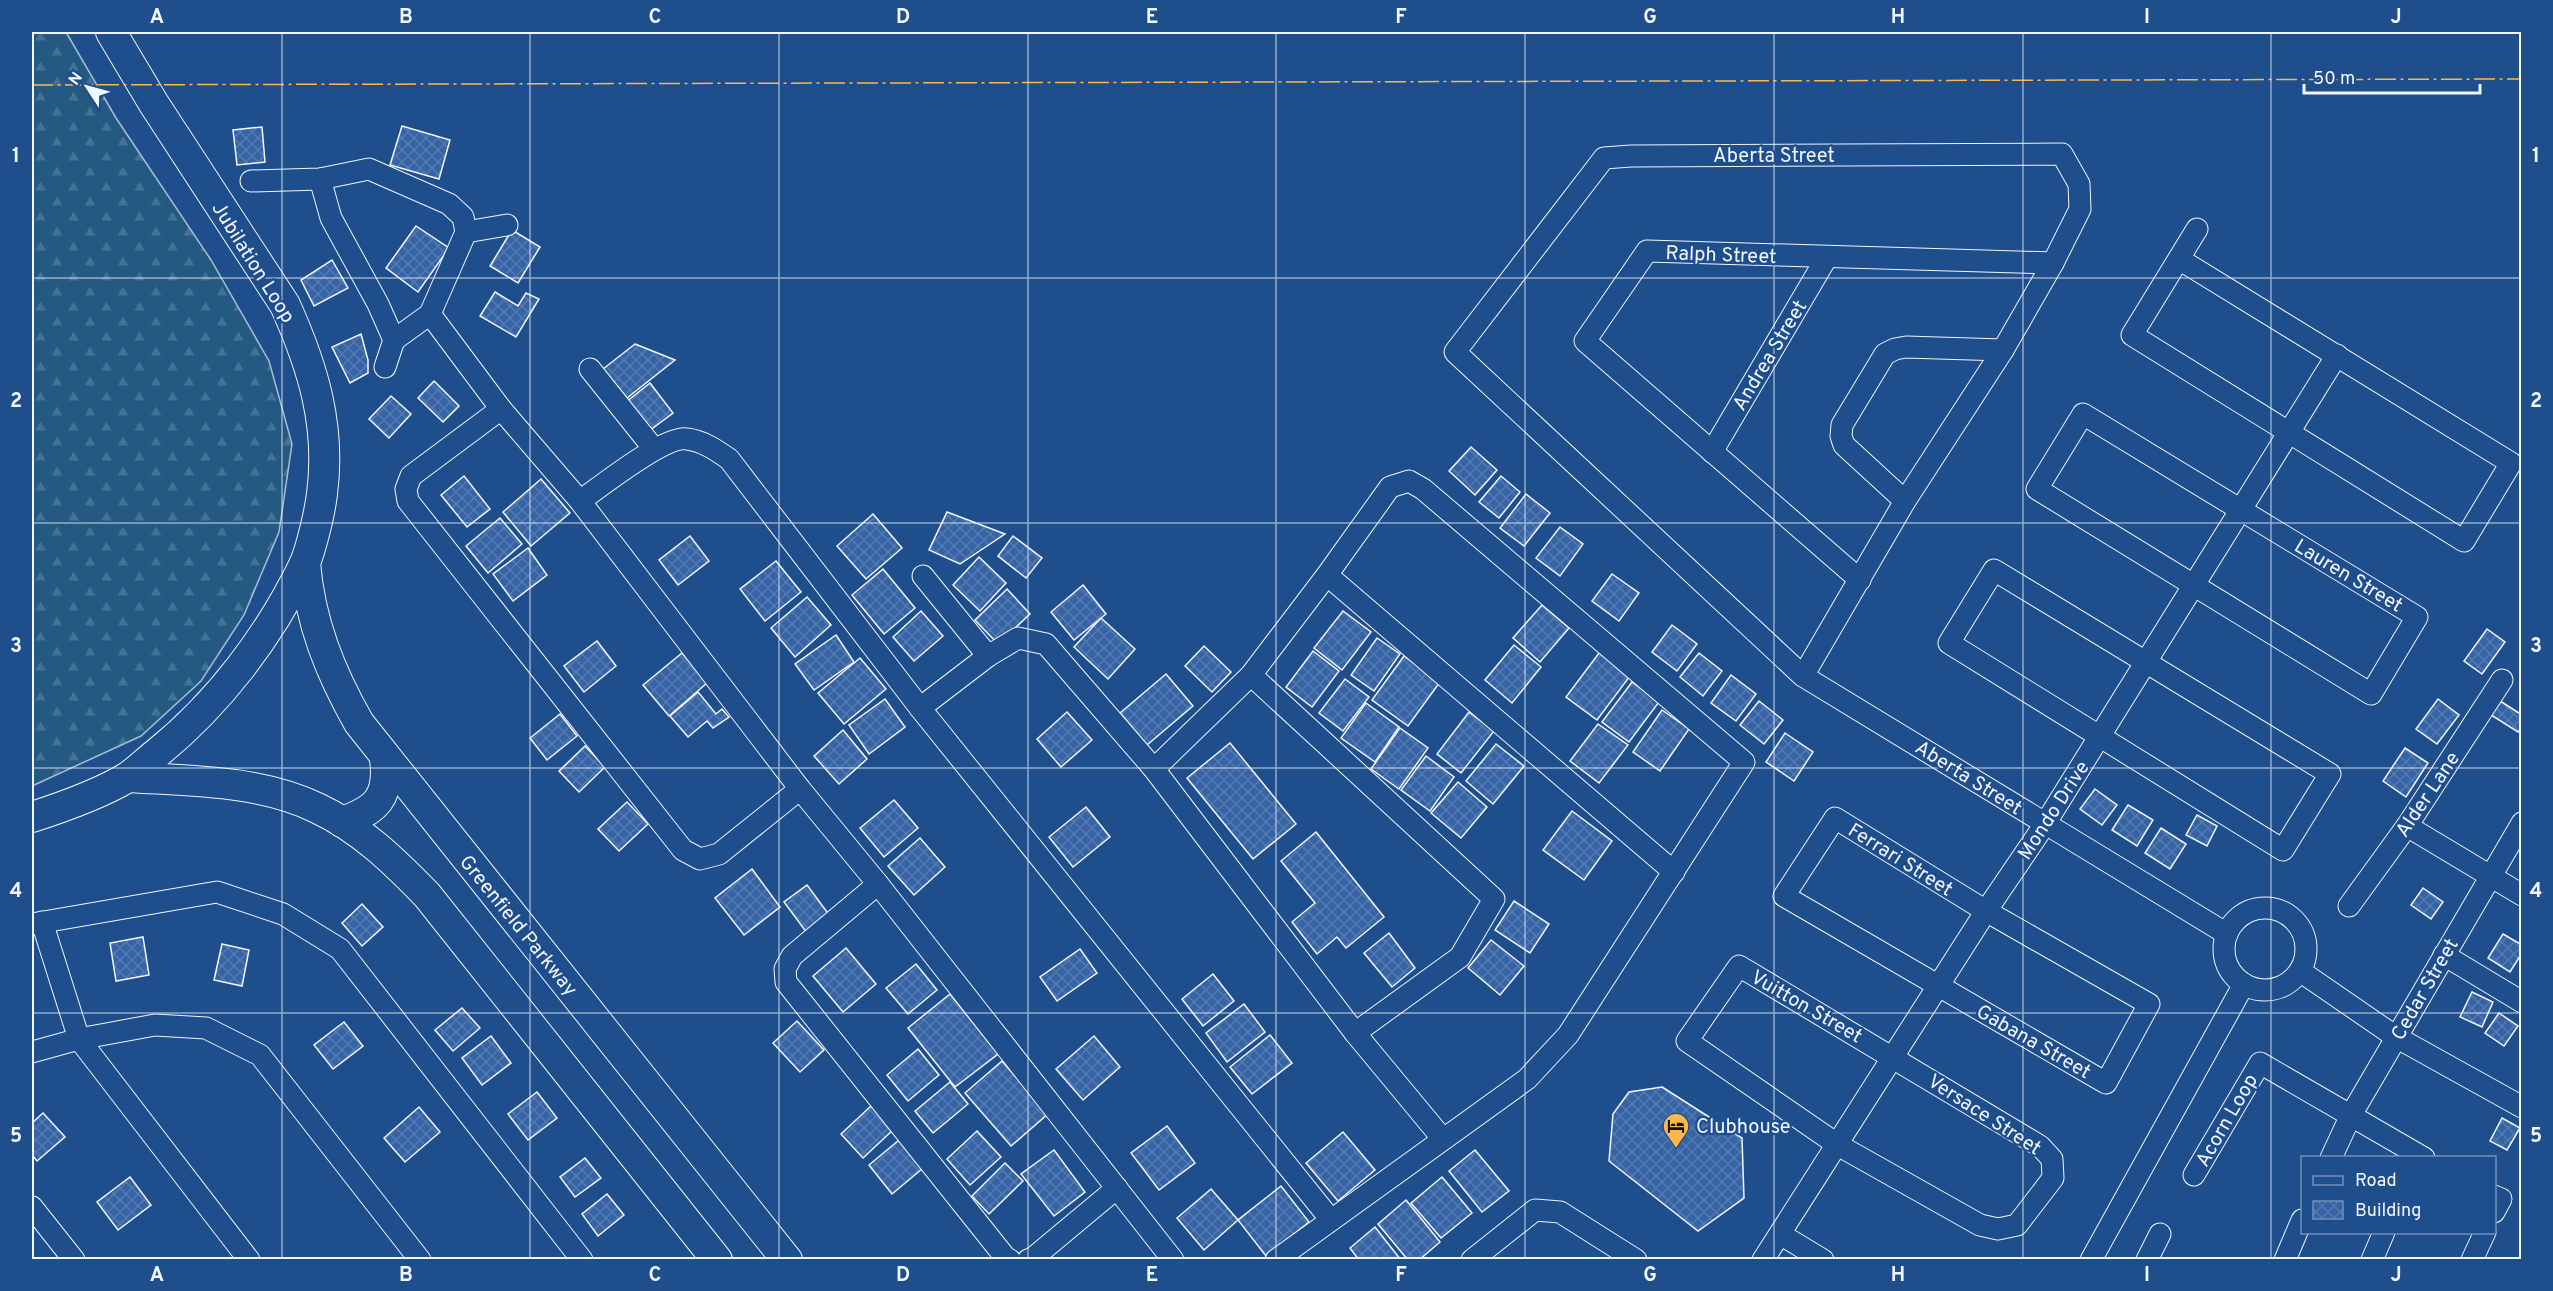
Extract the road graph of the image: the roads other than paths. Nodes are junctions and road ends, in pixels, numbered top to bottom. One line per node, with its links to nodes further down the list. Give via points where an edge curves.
1 (111, 32): 23 (main road, Jubilation Loop, via 159,113 285,305 309,360 318,393 324,446 322,495)
2 (320, 179): 3 (street); 6 (street, via 369,169 449,204 463,217); 11 (street, via 331,218)
3 (251, 181)
4 (507, 225): 6 (street)
5 (2197, 229): 8 (street)
6 (466, 232): 10 (street)
7 (1827, 257): 9 (street, Ralph Street); 19 (street, Andrea Street); 19 (street, Ralph Street, via 1647,251 1585,341)
8 (2179, 259): 13 (street); 17 (street, via 2132,335)
9 (2053, 263): 12 (street, Aberta Street); 31 (street, Aberta Street, via 2080,209 2079,184 2062,154 1604,158 1455,352)
10 (430, 314): 11 (street); 16 (street)
11 (394, 340): 14 (street)
12 (2003, 350): 21 (street, Aberta Street); 21 (street, via 1906,347 1886,354 1842,425 1841,436 1844,445)
13 (2337, 355): 17 (street, Mondo Drive); 17 (street, via 2511,463 2464,541)
14 (385, 367)
15 (590, 369): 18 (street)
16 (501, 409): 20 (street); 38 (street, via 411,476 405,489 408,501 683,850 700,859 719,854)
17 (2289, 432): 22 (street, Mondo Drive)
18 (654, 449): 20 (street); 33 (street, via 685,438 709,445 729,459)
19 (1712, 452): 26 (street, Ralph Street)
20 (580, 501): 38 (street)
21 (1905, 501): 26 (street, Aberta Street)
22 (2241, 510): 27 (street, Mondo Drive); 27 (street, via 2083,414 2071,433 2037,489); 27 (street, Lauren Street, via 2417,617 2371,694)
23 (305, 563): 35 (main road, Greenfield Parkway, via 311,610 326,658 358,723); 37 (main road, Jubilation Loop, via 273,620 216,697 180,734)
24 (1327, 575): 30 (street); 44 (street); 44 (street, via 1390,487 1409,481 1744,762)
25 (923, 576): 28 (street)
26 (1860, 580): 31 (street, Aberta Street)
27 (2194, 585): 29 (street, Mondo Drive)
28 (988, 656): 33 (street); 36 (street, via 1018,638 1046,644)
29 (2146, 662): 34 (street, Mondo Drive); 34 (street, via 1994,570 1949,643); 34 (street, via 2330,774 2289,841 2283,850)
30 (1251, 675): 36 (street); 57 (street, via 1494,899 1460,957)
31 (1803, 676): 42 (street, Aberta Street)
32 (2502, 680): 43 (street, Alder Lane)
33 (920, 708): 73 (street)
34 (2100, 736): 42 (street, Mondo Drive)
35 (385, 759): 40 (main road, via 386,778 381,796 366,813); 84 (main road, Greenfield Parkway)
36 (1154, 769): 57 (street)
37 (128, 777): 39 (main road, Jubilation Loop); 40 (main road, via 225,784 266,792 317,808)
38 (800, 789): 46 (street)
39 (32, 817)
40 (342, 822): 83 (main road, via 390,857 427,895)
41 (2522, 823): 45 (street, Cedar Street)
42 (2045, 824): 49 (street, Mondo Drive); 51 (street, Aberta Street)
43 (2407, 826): 45 (street); 48 (street, Alder Lane)
44 (1674, 872): 64 (street, via 1568,1035 1527,1079)
45 (2490, 876): 47 (street); 52 (street, Cedar Street)
46 (878, 884): 69 (street); 85 (street, via 792,956 785,969 786,982)
47 (2522, 895)
48 (2349, 906)
49 (1986, 911): 55 (street, Mondo Drive); 55 (street, Ferrari Street, via 1834,818 1784,896); 55 (street, Gabana Street, via 2149,1004 2106,1083)
50 (37, 923): 59 (street); 82 (street, via 217,892 283,914 331,943 340,949)
51 (2227, 934): 53 (street, via 2234,922 2258,909 2284,913 2303,932 2306,959); 54 (street, via 2224,945 2229,967)
52 (2444, 955): 56 (street); 58 (street, Cedar Street)
53 (2300, 971): 54 (street, via 2291,981 2268,990); 58 (street)
54 (2244, 984): 93 (street)
55 (1940, 986): 61 (street, Mondo Drive)
56 (2522, 1002)
57 (1355, 1033): 64 (street)
58 (2396, 1037): 62 (street); 63 (street, Cedar Street)
59 (79, 1039): 60 (street); 80 (street); 81 (street, via 155,1025 206,1028 260,1055)
60 (32, 1052)
61 (1894, 1057): 65 (street, Mondo Drive); 65 (street, Vuitton Street, via 1739,966 1687,1041); 65 (street, Versace Street, via 2040,1146 2052,1160 2054,1178 2017,1225 1998,1229 1980,1225)
62 (2522, 1107)
63 (2351, 1114): 66 (street, Cedar Street); 67 (street); 68 (street, Acorn Loop, via 2259,1063)
64 (1442, 1138): 73 (street)
65 (1839, 1145): 75 (street, Mondo Drive)
66 (2332, 1156)
67 (2419, 1156)
68 (2194, 1175)
69 (1117, 1188): 86 (street); 87 (street)
70 (2496, 1197): 72 (street, via 2501,1199)
71 (32, 1207): 79 (street)
72 (2496, 1208)
73 (1331, 1220): 88 (street)
74 (2301, 1222): 95 (street)
75 (1780, 1234): 91 (street, Mondo Drive); 92 (street)
76 (2160, 1234): 94 (street)
77 (2384, 1234): 96 (street)
78 (2485, 1234): 97 (street)
79 (74, 1260)
80 (249, 1260)
81 (420, 1260)
82 (582, 1260)
83 (717, 1260)
84 (787, 1260)
85 (1010, 1260)
86 (1028, 1260)
87 (1173, 1260)
88 (1276, 1260)
89 (1472, 1260): 90 (street, via 1535,1210 1560,1212)
90 (1636, 1260)
91 (1763, 1260)
92 (1823, 1260)
93 (2091, 1260)
94 (2147, 1260)
95 (2285, 1260)
96 (2372, 1260)
97 (2472, 1260)

